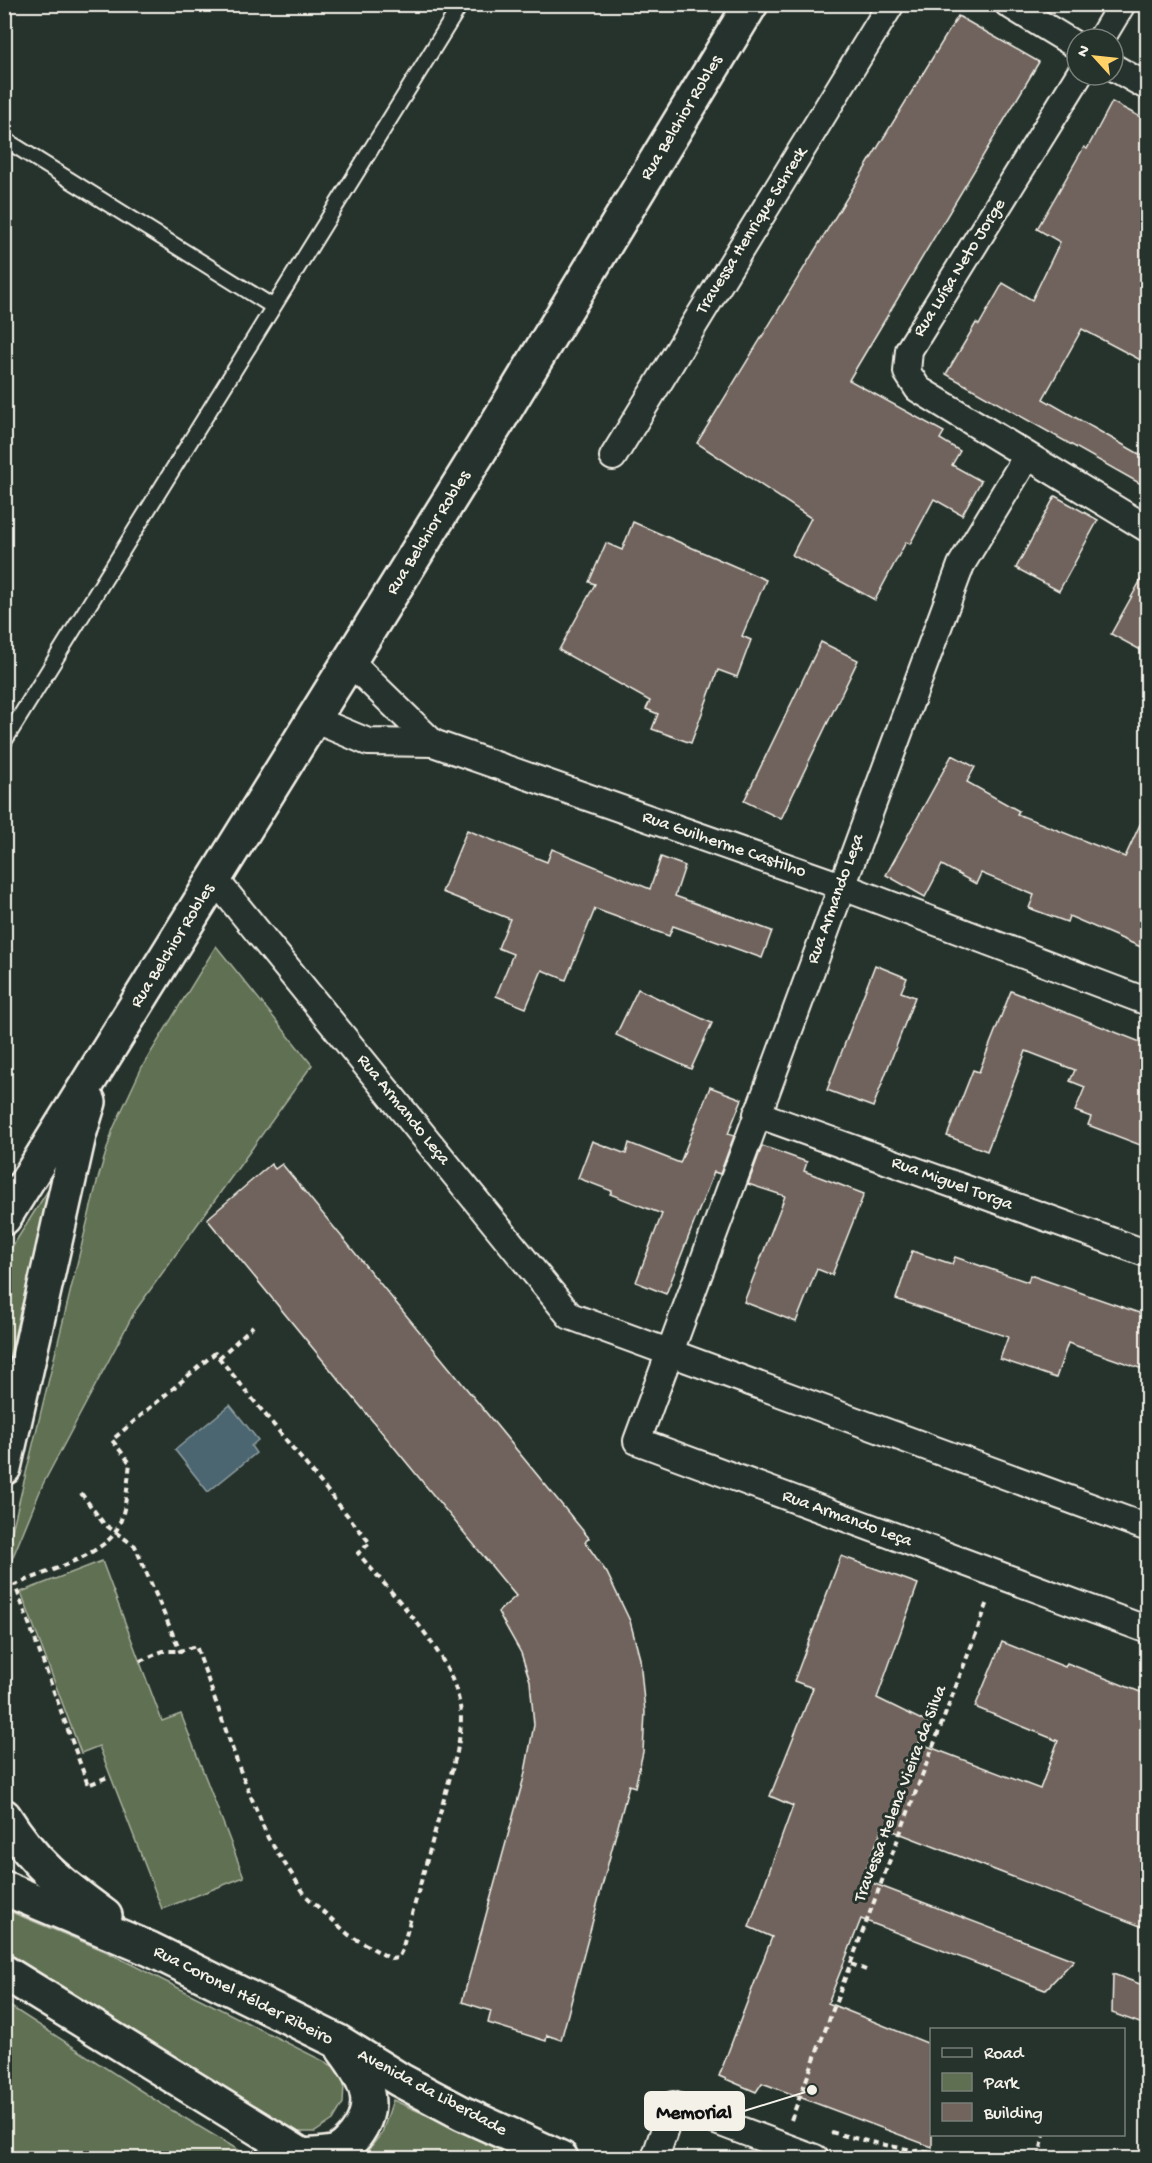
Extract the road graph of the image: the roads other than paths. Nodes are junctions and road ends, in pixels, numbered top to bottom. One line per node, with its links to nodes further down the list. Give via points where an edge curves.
1 (460, 4): 12 (lane)
2 (751, 4): 16 (main road, Rua Belchior Robles)
3 (891, 4): 14 (street, Travessa Henrique Schreck)
4 (1008, 4): 7 (street)
5 (1122, 4): 6 (street)
6 (1108, 27)
7 (1065, 39)
8 (1125, 74): 10 (street)
9 (1072, 87): 13 (street, Rua Luísa Neto Jorge, via 909,350 907,372 918,389)
10 (1148, 87)
11 (4, 139): 12 (lane)
12 (273, 306): 18 (lane)
13 (1027, 456): 15 (street, Rua Luísa Neto Jorge); 21 (street, Rua Armando Leça, via 961,565)
14 (614, 457)
15 (1148, 529)
16 (349, 661): 17 (main road, Rua Belchior Robles); 19 (street, Rua Guilherme Castilho)
17 (313, 719): 19 (street, Rua Guilherme Castilho, via 368,742); 20 (main road, Rua Belchior Robles)
18 (4, 742)
19 (433, 744): 21 (street, Rua Guilherme Castilho)
20 (214, 878): 23 (main road, Rua Belchior Robles); 27 (street, Rua Armando Leça, via 570,1316)
21 (840, 886): 22 (street, Rua Guilherme Castilho); 24 (street, Rua Armando Leça)
22 (1148, 1002)
23 (103, 1059): 25 (main road, Rua Belchior Robles); 28 (main road, Rua Belchior Robles, via 79,1135)
24 (757, 1114): 26 (street, Rua Miguel Torga); 27 (street, Rua Armando Leça)
25 (4, 1218)
26 (1148, 1254)
27 (670, 1352): 29 (street, Rua Armando Leça); 30 (street, Rua Armando Leça, via 637,1441)
28 (7, 1445)
29 (1148, 1528)
30 (1148, 1630)
31 (4, 1816): 33 (main road, via 49,1875)
32 (4, 1888): 33 (main road, Rua Coronel Hélder Ribeiro)
33 (150, 1949): 35 (main road, Rua Coronel Hélder Ribeiro)
34 (4, 1972): 36 (main road, Rua Coronel Hélder Ribeiro)
35 (337, 2041): 36 (main road, Rua Coronel Hélder Ribeiro, via 369,2090 369,2108 352,2140 335,2152); 37 (main road, Avenida da Liberdade, via 400,2080)
36 (303, 2157)
37 (561, 2158)
38 (655, 2158): 39 (street, via 673,2105)
39 (815, 2158)

